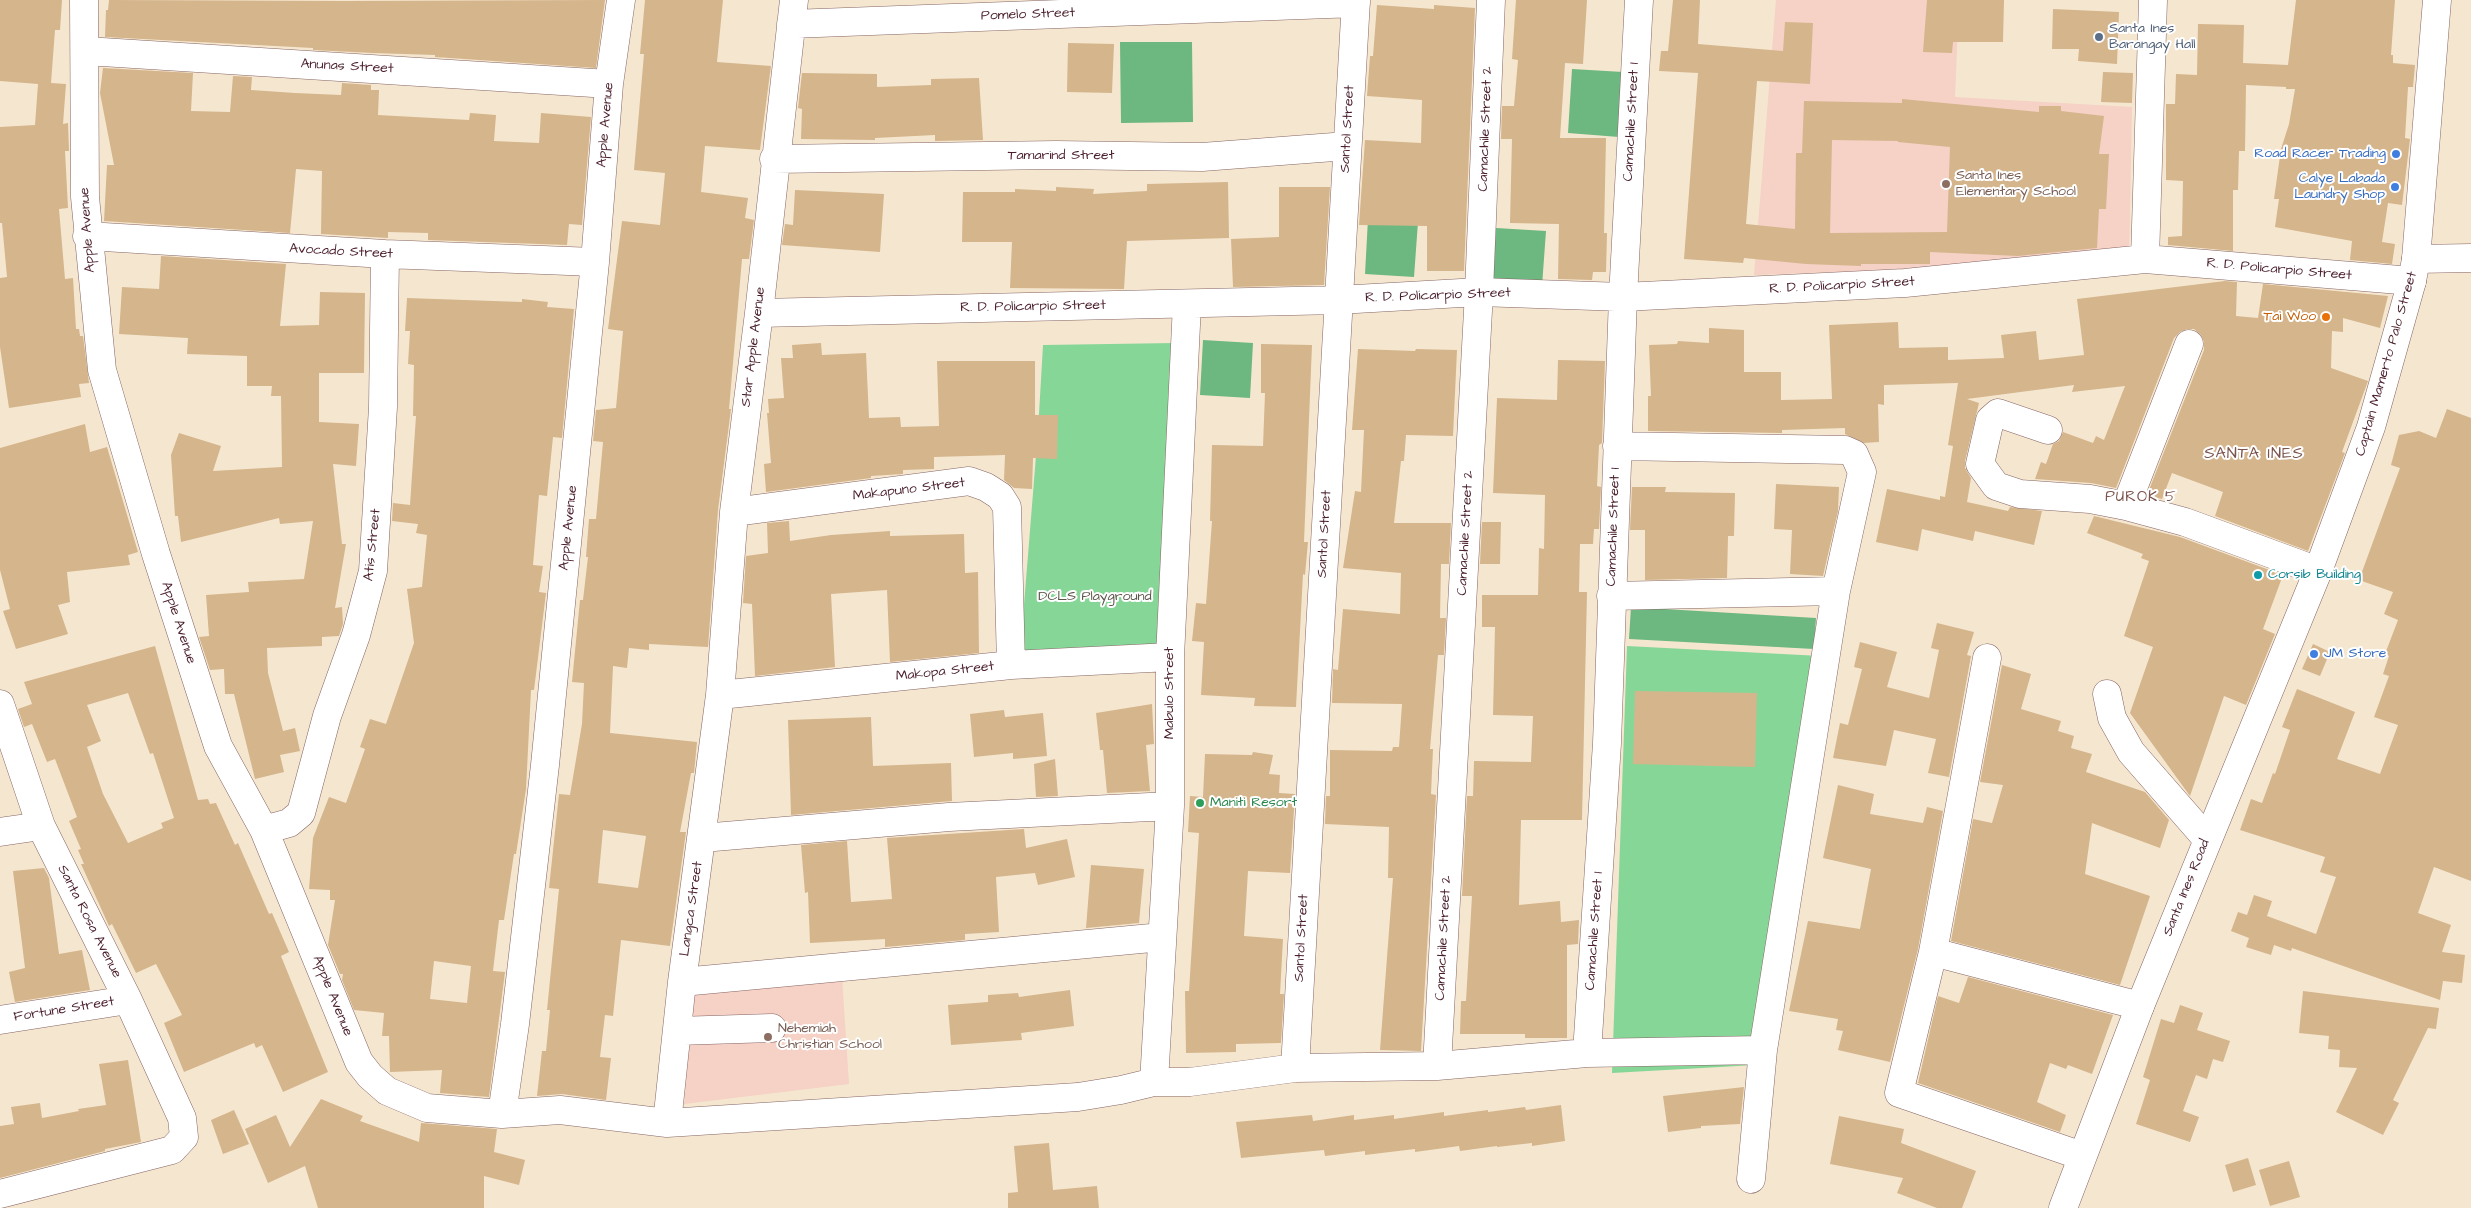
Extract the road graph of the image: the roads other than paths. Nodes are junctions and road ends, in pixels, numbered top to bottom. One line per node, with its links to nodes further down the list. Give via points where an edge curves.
1 (84, 0): 9 (street, Apple Avenue)
2 (621, 0): 10 (street, Apple Avenue)
3 (1491, 0): 19 (street, Camachile Street 2)
4 (1639, 0): 20 (street, Camachile Street 1)
5 (2153, 0): 16 (street)
6 (2437, 0): 18 (street, Captain Mamerto Palo Street)
7 (1356, 1): 8 (street, Pomelo Street); 11 (street, Santol Street)
8 (792, 12): 12 (street, Star Apple Avenue)
9 (86, 51): 10 (street, Anunas Street); 13 (street, Apple Avenue, via 84,141)
10 (609, 84): 17 (street, Apple Avenue)
11 (1347, 146): 12 (street, Tamarind Street, via 1202,157); 21 (street, Santol Street)
12 (774, 159): 23 (street, Star Apple Avenue)
13 (88, 236): 14 (street, Avocado Street); 40 (street, Apple Avenue, via 102,370 126,454 218,746)
14 (385, 254): 17 (street, Avocado Street); 40 (street, Atis Street, via 383,408 373,571 356,635 327,716 302,813 288,823)
15 (2471, 258): 18 (street, R. D. Policarpio Street)
16 (2145, 260): 18 (street, R. D. Policarpio Street); 20 (street, R. D. Policarpio Street, via 1905,283)
17 (595, 262): 57 (street, Apple Avenue, via 544,775)
18 (2414, 270): 29 (street, Captain Mamerto Palo Street, via 2371,427)
19 (1479, 292): 20 (street, R. D. Policarpio Street); 21 (street, R. D. Policarpio Street); 54 (street, Camachile Street 2)
20 (1623, 297): 26 (street, Camachile Street 1)
21 (1338, 300): 22 (street, R. D. Policarpio Street); 55 (street, Santol Street)
22 (1187, 304): 23 (street, R. D. Policarpio Street); 32 (street, Mabulo Street)
23 (759, 314): 28 (street, Star Apple Avenue)
24 (2189, 344): 27 (street)
25 (2048, 430): 27 (street, via 1998,412 1990,420 1980,464 1996,486 2020,494 2090,499)
26 (1617, 446): 30 (street, via 1845,450 1854,454 1862,472); 31 (street, Camachile Street 1)
27 (2126, 506): 29 (street, via 2185,522)
28 (734, 512): 34 (street, Makapuno Street, via 969,481 986,487 1000,496 1007,507); 36 (street, Star Apple Avenue)
29 (2318, 571): 43 (street, Santa Ines Road)
30 (1836, 591): 31 (street); 52 (street)
31 (1611, 596): 53 (street, Camachile Street 1, via 1607,742)
32 (1170, 657): 34 (street, Makopa Street); 38 (street, Mabulo Street)
33 (1987, 658): 45 (street)
34 (1011, 665): 36 (street, Makopa Street)
35 (2107, 694): 43 (street, via 2112,718 2131,752)
36 (720, 695): 42 (street, Langca Street)
37 (0, 704): 39 (street, Santa Rosa Avenue)
38 (1170, 806): 42 (street, via 948,817); 44 (street, Mabulo Street)
39 (41, 826): 41 (street); 47 (street, Santa Rosa Avenue)
40 (264, 830): 57 (street, Apple Avenue, via 359,1062 370,1076 387,1091 427,1108)
41 (0, 832)
42 (702, 838): 46 (street, Langca Street)
43 (2207, 839): 48 (street, Santa Ines Road)
44 (1162, 937): 46 (street); 56 (street, Mabulo Street)
45 (1932, 952): 48 (street); 59 (street, via 1899,1092)
46 (682, 982): 51 (street, Langca Street)
47 (128, 1000): 49 (street, Fortune Street); 61 (street, Santa Rosa Avenue, via 182,1118 184,1137 172,1150)
48 (2140, 1006): 59 (street, Santa Ines Road)
49 (0, 1020)
50 (772, 1028): 51 (street)
51 (677, 1031): 58 (street, Langca Street)
52 (1763, 1050): 53 (street, Apple Avenue); 60 (street)
53 (1587, 1053): 54 (street, Apple Avenue)
54 (1437, 1066): 55 (street, Apple Avenue)
55 (1295, 1068): 56 (street, Apple Avenue, via 1190,1082)
56 (1154, 1082): 58 (street, Apple Avenue, via 1078,1097)
57 (502, 1114): 58 (street, Apple Avenue, via 560,1110)
58 (667, 1123)
59 (2082, 1156): 62 (street, Santa Ines Road)
60 (1751, 1179)
61 (0, 1194)
62 (2063, 1208)

